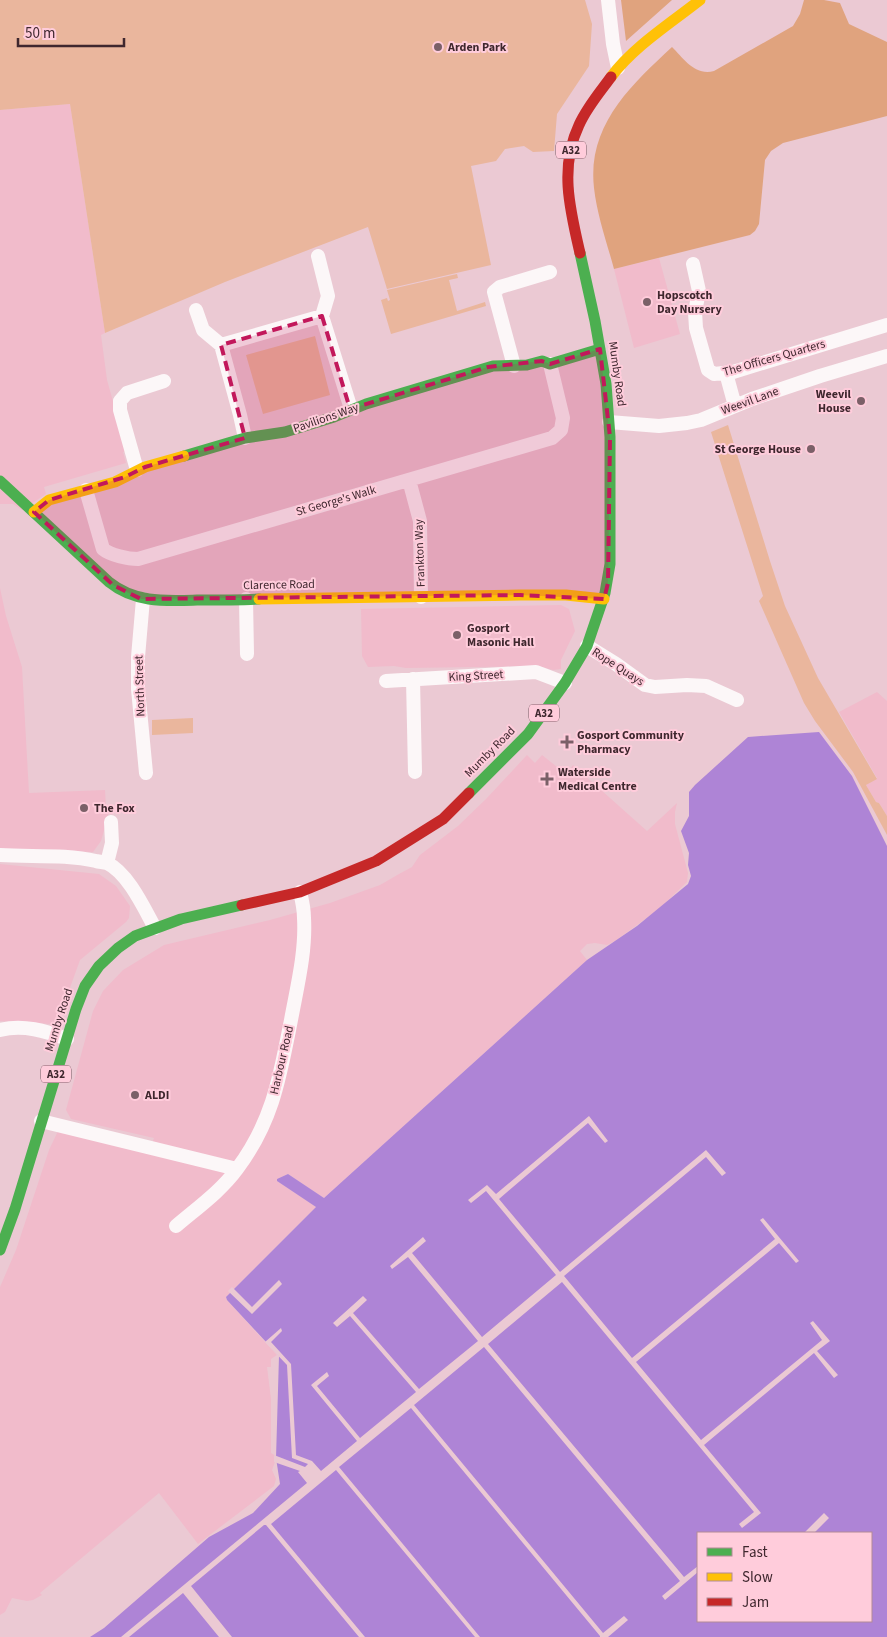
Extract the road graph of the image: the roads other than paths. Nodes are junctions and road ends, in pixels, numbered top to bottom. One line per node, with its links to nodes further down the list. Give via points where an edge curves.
1 (608, 0): 3 (street)
2 (700, 0): 3 (main road, Mumby Road / A32)
3 (618, 68): 11 (main road, Mumby Road / A32, via 578,126 568,163 568,199)
4 (318, 256): 8 (street, via 328,296)
5 (693, 264): 15 (street, The Officers Quarters, via 699,291 696,324 706,364 710,373)
6 (550, 272): 14 (street, via 500,287 494,292)
7 (196, 310): 10 (street, via 203,330)
8 (322, 316): 10 (street); 18 (street)
9 (887, 325): 15 (street, The Officers Quarters)
10 (221, 344): 20 (street)
11 (600, 349): 13 (main road, Pavilions Way); 19 (main road, Mumby Road / A32)
12 (887, 356): 17 (street, Weevil Lane)
13 (550, 364): 14 (main road, Pavilions Way, via 542,361); 22 (street, St George's Walk, via 563,415 562,428 557,434)
14 (514, 366): 18 (main road, Pavilions Way, via 488,367)
15 (726, 373): 17 (street)
16 (164, 382): 21 (street, via 127,393 120,401)
17 (735, 406): 19 (street, Weevil Lane, via 701,420 676,425)
18 (350, 409): 20 (main road, Pavilions Way, via 280,433)
19 (609, 422): 29 (main road, Mumby Road / A32, via 611,547)
20 (245, 438): 21 (main road, Pavilions Way)
21 (138, 470): 24 (main road, Pavilions Way, via 119,480)
22 (409, 480): 24 (street, St George's Walk, via 136,559 103,549); 26 (street, Frankton Way, via 420,521)
23 (0, 481): 25 (main road, Clarence Road)
24 (83, 491): 25 (main road, Pavilions Way, via 47,501)
25 (34, 512): 27 (main road, Clarence Road, via 113,586)
26 (421, 596): 28 (main road, Clarence Road); 29 (main road, Clarence Road, via 566,595)
27 (143, 599): 28 (main road, Clarence Road); 37 (street, North Street, via 138,689)
28 (246, 599): 31 (street)
29 (604, 599): 30 (main road, Mumby Road / A32)
30 (587, 646): 34 (main road, Mumby Road / A32); 35 (street, Rope Quays, via 644,685 706,686)
31 (247, 654)
32 (413, 679): 33 (street, King Street); 34 (street, King Street, via 536,672); 36 (street)
33 (386, 681)
34 (565, 683): 41 (main road, Mumby Road / A32, via 528,734 443,819 376,861)
35 (737, 700)
36 (415, 772)
37 (146, 773)
38 (111, 822): 40 (street, via 112,843)
39 (0, 855): 40 (street, via 66,857)
40 (107, 863): 42 (street, via 130,885)
41 (300, 892): 42 (main road, Mumby Road / A32); 46 (street, Harbour Road, via 304,942 278,1084 260,1132)
42 (155, 928): 44 (main road, Mumby Road / A32, via 118,948 94,972 82,993)
43 (0, 1030): 44 (street, via 31,1028)
44 (67, 1039): 45 (main road, Mumby Road / A32)
45 (41, 1121): 46 (street); 48 (main road, Mumby Road / A32)
46 (237, 1169): 47 (street, Harbour Road, via 213,1195)
47 (176, 1226)
48 (0, 1250)

